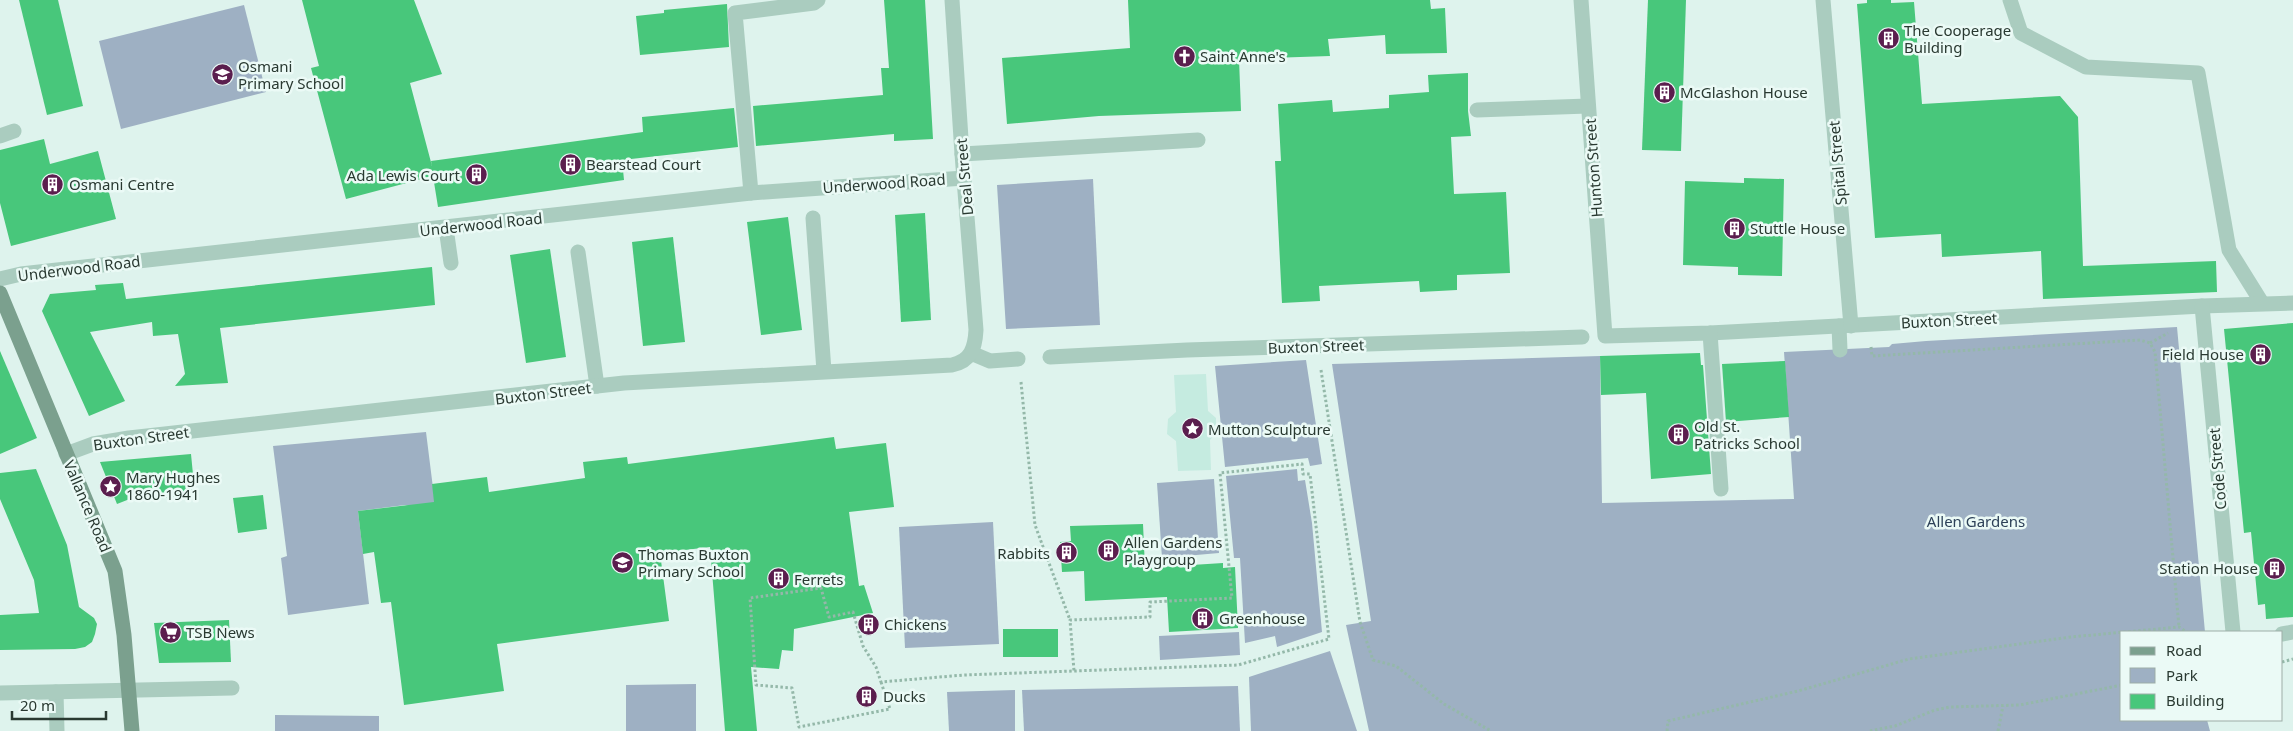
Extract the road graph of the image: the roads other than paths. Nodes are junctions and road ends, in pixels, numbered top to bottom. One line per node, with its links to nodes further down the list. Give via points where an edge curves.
1 (818, 0): 11 (street, via 735,13)
2 (952, 0): 9 (street, Deal Street)
3 (1581, 0): 6 (street, Hunton Street)
4 (1824, 0): 21 (street, Spital Street)
5 (2010, 0): 18 (street, via 2021,33 2086,67 2198,73 2229,250)
6 (1588, 106): 7 (street); 23 (street, Hunton Street)
7 (1477, 110)
8 (1198, 140): 9 (street)
9 (962, 154): 10 (street, Deal Street)
10 (964, 178): 11 (street, Underwood Road); 26 (street, Deal Street, via 976,330)
11 (751, 193): 13 (street, Underwood Road)
12 (813, 218): 29 (street)
13 (446, 228): 15 (street); 16 (street, Underwood Road, via 21,274)
14 (578, 252): 30 (street)
15 (451, 262)
16 (0, 279)
17 (0, 293): 31 (main road, Vallance Road)
18 (2262, 303): 19 (street, Buxton Street); 20 (street, Buxton Street)
19 (2293, 303)
20 (2202, 306): 21 (street, Buxton Street); 33 (street, Code Street)
21 (1845, 326): 22 (street, Buxton Street); 25 (street, Spital Street)
22 (1710, 333): 23 (street, Buxton Street); 32 (street)
23 (1605, 336)
24 (1582, 337): 27 (street, Buxton Street)
25 (1840, 350)
26 (972, 353): 28 (street, via 990,361); 29 (street, Buxton Street, via 952,366)
27 (1050, 357)
28 (1018, 359)
29 (824, 371): 30 (street, Buxton Street)
30 (598, 386): 31 (street, Buxton Street, via 129,438 93,444)
31 (66, 454): 35 (main road, Vallance Road, via 115,571)
32 (1721, 489)
33 (2232, 631)
34 (232, 688): 35 (street)
35 (129, 690): 36 (street); 39 (main road, Vallance Road)
36 (56, 692): 37 (street); 38 (street)
37 (0, 693)
38 (57, 731)
39 (132, 731)

